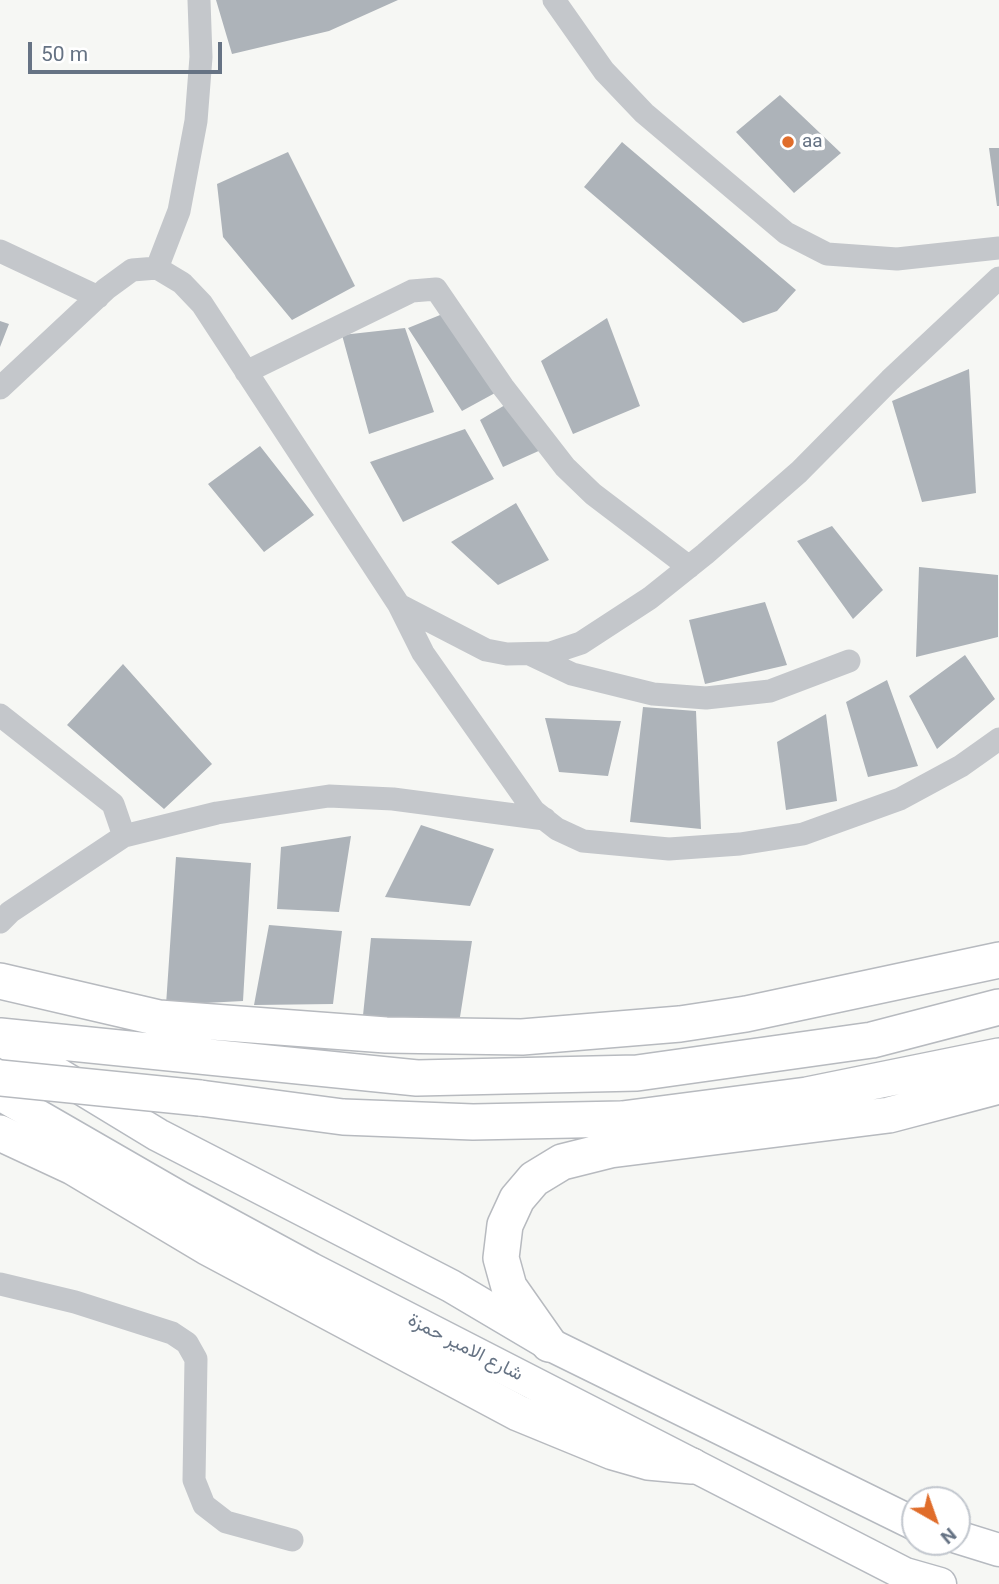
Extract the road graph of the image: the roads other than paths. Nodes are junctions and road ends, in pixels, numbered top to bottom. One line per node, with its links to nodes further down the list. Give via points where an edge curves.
1 (199, 0): 5 (street, via 196,121 179,211)
2 (554, 0): 3 (street, via 604,71 644,113 786,233 827,254 897,259)
3 (999, 248)
4 (0, 251): 7 (street)
5 (157, 268): 7 (street, via 132,271); 8 (street, via 182,283 202,304)
6 (999, 278): 10 (street, via 799,472)
7 (98, 297): 9 (street)
8 (246, 372): 10 (street, via 412,291 436,289 565,467); 11 (street)
9 (0, 388)
10 (689, 567): 12 (street, via 580,643 551,653)
11 (399, 605): 12 (street, via 486,650); 16 (street, via 423,653 534,811)
12 (530, 653): 13 (street, via 572,674 653,694 706,698 770,691)
13 (849, 661)
14 (0, 715): 17 (street, via 113,804)
15 (999, 739): 16 (street, via 900,799 803,834 740,844 643,847 583,841)
16 (545, 819): 17 (street, via 393,799 329,796 217,813)
17 (124, 836): 18 (street)
18 (0, 922)
19 (999, 960): 20 (main road, via 746,1014 522,1037 386,1035 159,1018)
20 (0, 981)
21 (999, 1007): 22 (main road, via 872,1040 637,1073 417,1078)
22 (0, 1037): 29 (main road, via 158,1135 451,1286)
23 (999, 1056): 24 (main road, bridge, via 807,1095 622,1119 473,1122 343,1117)
24 (0, 1078)
25 (999, 1086): 29 (main road, via 889,1115 610,1150 562,1162 534,1179 517,1199 505,1225 500,1258 509,1287)
26 (0, 1094): 30 (main road, شارع الامير حمزة, via 288,1256)
27 (0, 1133): 30 (main road, via 73,1167 207,1247 518,1413 613,1452 648,1462)
28 (0, 1284): 32 (street, via 75,1302 172,1333 187,1343 196,1359 194,1480 204,1505 226,1522)
29 (549, 1344): 31 (main road)
30 (692, 1466): 36 (main road, شارع الامير حمزة)
31 (901, 1517)
32 (292, 1540)
33 (971, 1541): 34 (main road)
34 (999, 1549)
35 (912, 1556): 36 (main road)
36 (905, 1574): 37 (main road, شارع الامير حمزة)
37 (940, 1584)

